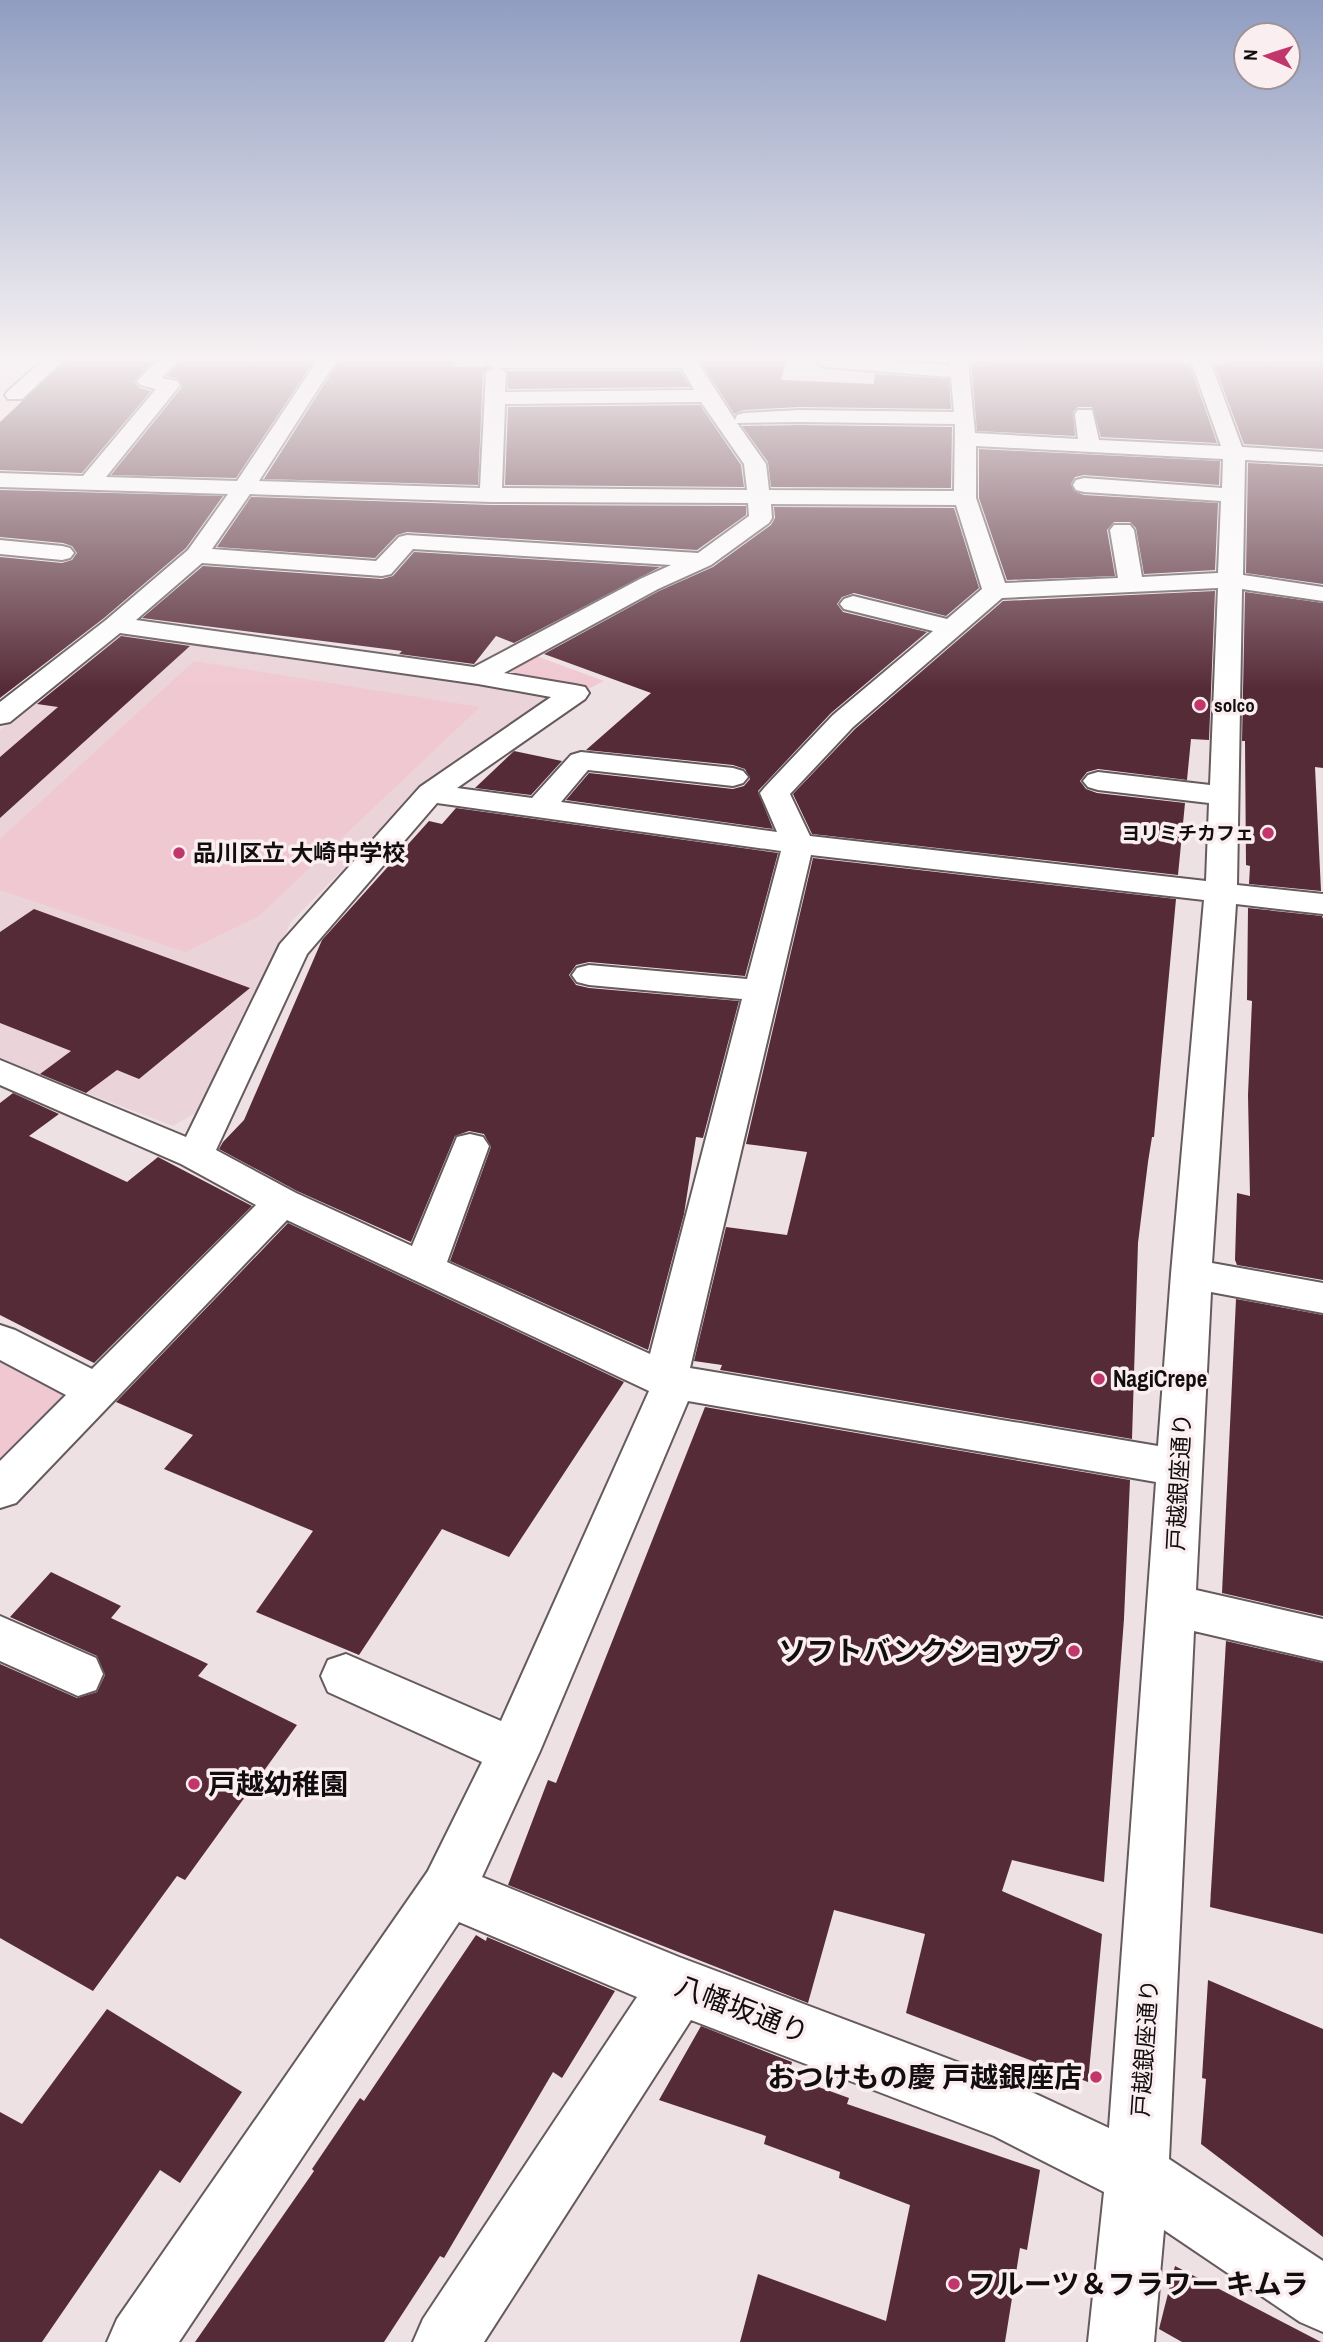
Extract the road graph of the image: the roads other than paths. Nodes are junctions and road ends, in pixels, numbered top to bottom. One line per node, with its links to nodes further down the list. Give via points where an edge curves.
1 (99, 470): 9 (street)
2 (255, 470): 10 (street)
3 (492, 470): 11 (street)
4 (755, 470): 14 (street)
5 (965, 470): 15 (street)
6 (1084, 470): 12 (street, via 1084,492)
7 (1234, 470): 12 (street, 戸越銀座通り)
8 (0, 480): 9 (street)
9 (88, 484): 10 (street)
10 (244, 488): 11 (street); 20 (street)
11 (491, 495): 13 (street)
12 (1233, 495): 22 (street, 戸越銀座通り)
13 (607, 496): 14 (street); 16 (street)
14 (757, 498): 15 (street); 21 (street, via 761,518)
15 (965, 498): 24 (street)
16 (598, 521)
17 (1122, 530): 23 (street)
18 (0, 547): 19 (street)
19 (62, 553)
20 (196, 555): 21 (street, via 382,569 407,542); 27 (street)
21 (703, 560): 29 (street)
22 (1230, 580): 23 (street); 25 (street); 34 (street, 戸越銀座通り)
23 (1131, 584): 24 (street)
24 (995, 591): 28 (street)
25 (1323, 594)
26 (853, 604): 28 (street)
27 (115, 625): 29 (street); 30 (street)
28 (953, 628): 36 (street, via 843,721 775,793)
29 (478, 676): 33 (street, via 575,693)
30 (0, 716)
31 (733, 777): 35 (street, via 581,761)
32 (1098, 782): 34 (street)
33 (430, 793): 35 (street); 43 (street, via 292,951)
34 (1224, 796): 37 (street, 戸越銀座通り)
35 (538, 810): 36 (street)
36 (798, 844): 37 (street); 40 (street)
37 (1221, 892): 38 (street); 46 (street, 戸越銀座通り)
38 (1323, 905)
39 (589, 975): 40 (street)
40 (762, 991): 49 (street)
41 (0, 1071): 43 (street)
42 (470, 1146): 45 (street)
43 (194, 1155): 44 (street)
44 (282, 1202): 45 (street); 50 (street)
45 (424, 1268): 49 (street)
46 (1191, 1274): 47 (street); 51 (street, 戸越銀座通り)
47 (1323, 1298)
48 (0, 1341): 50 (street)
49 (670, 1380): 51 (street); 58 (street)
50 (96, 1391): 52 (street)
51 (1180, 1468): 53 (street, 戸越銀座通り)
52 (0, 1490)
53 (1173, 1605): 55 (street); 61 (street, 戸越銀座通り)
54 (0, 1637): 56 (street)
55 (1323, 1640)
56 (78, 1674)
57 (346, 1676): 58 (street)
58 (514, 1751): 59 (street)
59 (448, 1890): 60 (street, 八幡坂通り); 63 (street)
60 (679, 1986): 61 (street, 八幡坂通り, via 1010,2112); 64 (street)
61 (1137, 2175): 62 (street, 八幡坂通り); 65 (street, 戸越銀座通り)
62 (1323, 2299)
63 (140, 2342)
64 (446, 2342)
65 (1121, 2342)

